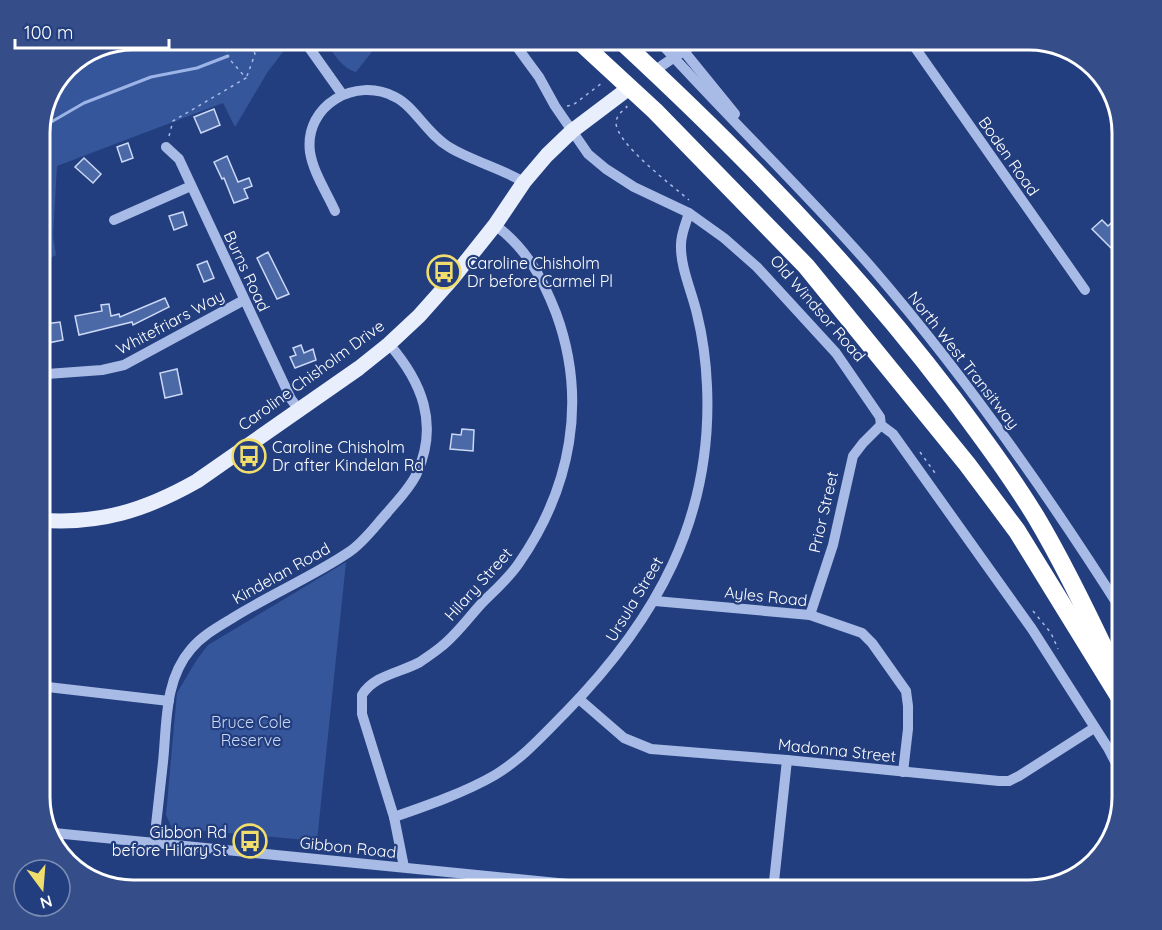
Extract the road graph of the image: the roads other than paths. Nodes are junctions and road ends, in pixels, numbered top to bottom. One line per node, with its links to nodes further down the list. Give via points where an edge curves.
1 (311, 50): 11 (street)
2 (519, 50): 12 (street, Old Windsor Road)
3 (589, 50): 10 (highway, Old Windsor Road)
4 (630, 50): 9 (highway)
5 (667, 50): 8 (street, North West Transitway)
6 (917, 50): 21 (street, Boden Road)
7 (684, 51): 8 (street); 13 (street, North West Transitway)
8 (674, 58): 9 (street); 13 (street, North West Transitway)
9 (654, 71): 10 (highway, Caroline Chisholm Drive); 31 (highway, via 814,231 937,376 993,451 1036,518 1082,600)
10 (629, 88): 12 (main road, Caroline Chisholm Drive); 32 (highway, Old Windsor Road, via 806,266 967,464 1017,531)
11 (342, 94): 15 (street, via 369,90 395,97 450,148); 17 (street, via 321,113 312,131 310,152)
12 (572, 131): 15 (main road, Caroline Chisholm Drive); 18 (street, Old Windsor Road, via 583,148 606,169)
13 (757, 143): 28 (street, North West Transitway, via 871,268 953,367 1024,463)
14 (166, 147): 16 (street, Burns Road, via 179,159)
15 (524, 182): 20 (main road, Caroline Chisholm Drive)
16 (191, 186): 19 (street); 22 (street, Burns Road)
17 (335, 211)
18 (688, 213): 26 (street, Old Windsor Road, via 724,237 757,267 836,353 880,417); 29 (street, Ursula Street, via 681,256 704,355 705,448 688,526)
19 (114, 220)
20 (495, 225): 23 (main road, Caroline Chisholm Drive, via 419,316); 40 (street, Hilary Street, via 525,252 545,286 563,333 573,392 568,450 548,514 518,565 443,646 419,662 373,682 362,695 362,714)
21 (1085, 290)
22 (244, 300): 24 (street, Whitefriars Way, via 124,365); 25 (street, Burns Road)
23 (388, 344): 25 (main road, Caroline Chisholm Drive); 35 (street, Kindelan Road, via 413,375 425,409 427,436 417,475 351,551 206,635 182,663)
24 (50, 372)
25 (299, 410): 27 (main road, Caroline Chisholm Drive, via 197,481 146,507 90,520)
26 (881, 425): 30 (street, Prior Street, via 853,456 833,545); 36 (street, Old Windsor Road, via 893,434 972,543)
27 (50, 520)
28 (1112, 596)
29 (655, 601): 30 (street, Ayles Road); 34 (street, Ursula Street, via 618,654)
30 (810, 615): 39 (street, Ayles Road, via 862,633 906,691)
31 (1112, 665)
32 (1112, 685)
33 (50, 687): 35 (street)
34 (579, 699): 38 (street, Madonna Street, via 624,738 651,749); 40 (street, Ursula Street, via 531,748 494,776)
35 (169, 700): 42 (street, Kindelan Road)
36 (1094, 728): 37 (street, Old Windsor Road); 39 (street, Madonna Street, via 1009,781)
37 (1112, 756)
38 (787, 760): 39 (street, Madonna Street); 45 (street)
39 (903, 772)
40 (394, 817): 43 (street, Hilary Street)
41 (58, 833): 42 (street, Gibbon Road)
42 (154, 843): 43 (street, Gibbon Road)
43 (404, 867): 44 (street, Gibbon Road)
44 (531, 880)
45 (774, 880)

